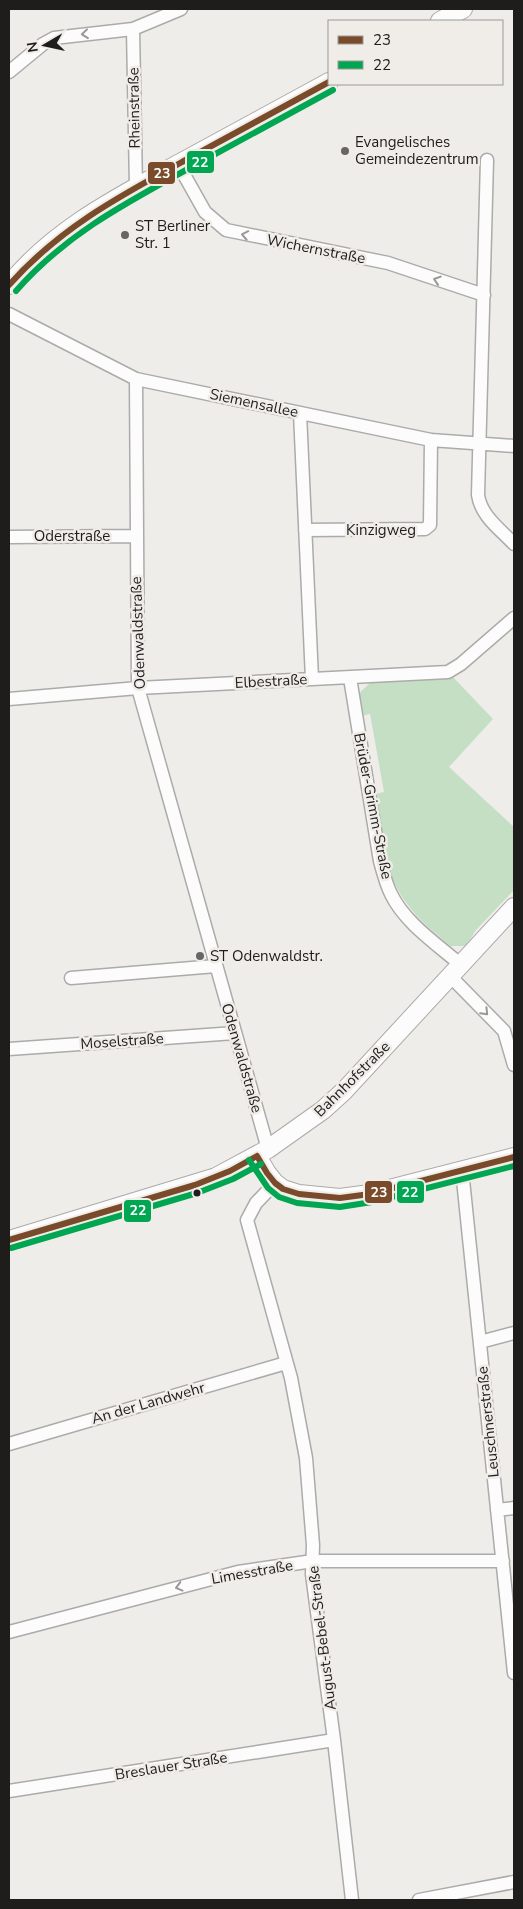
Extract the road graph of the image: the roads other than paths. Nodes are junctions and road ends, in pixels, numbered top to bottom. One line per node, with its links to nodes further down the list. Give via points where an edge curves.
1 (181, 9): 4 (street)
2 (463, 9): 3 (street)
3 (442, 20)
4 (133, 29): 5 (street, one-way to 5, via 54,38); 9 (street, Rheinstraße)
5 (9, 72)
6 (328, 83): 8 (street)
7 (487, 160): 11 (street)
8 (178, 164): 9 (street); 11 (street, Wichernstraße, one-way to 8, via 388,263 226,230 205,212)
9 (136, 188): 10 (street, via 55,239)
10 (9, 285)
11 (484, 295): 16 (street)
12 (9, 314): 13 (street, Siemensallee)
13 (136, 379): 14 (street, Siemensallee); 19 (street, Odenwaldstraße)
14 (300, 413): 15 (street, Siemensallee); 18 (street)
15 (431, 440): 16 (street, Siemensallee); 18 (street, Kinzigweg, via 430,525 425,529)
16 (480, 444): 17 (street, Siemensallee); 21 (street, via 480,505)
17 (514, 446)
18 (306, 530): 24 (street)
19 (136, 536): 20 (street, Oderstraße); 25 (street, Odenwaldstraße)
20 (9, 537)
21 (514, 544)
22 (514, 618): 23 (street, Elbestraße, via 448,672)
23 (350, 678): 24 (street, Elbestraße); 29 (street, Brüder-Grimm-Straße, via 386,881 407,917)
24 (312, 679): 25 (street, Elbestraße)
25 (138, 688): 26 (street, Elbestraße); 28 (street, Odenwaldstraße)
26 (9, 699)
27 (514, 907): 29 (street, Bahnhofstraße)
28 (216, 966): 30 (street); 31 (street, Odenwaldstraße)
29 (456, 971): 33 (street, Brüder-Grimm-Straße, one-way to 33, via 504,1031); 34 (street, Bahnhofstraße, via 324,1110)
30 (71, 978)
31 (235, 1033): 32 (street, Moselstraße); 34 (street, Odenwaldstraße)
32 (9, 1049)
33 (514, 1065)
34 (263, 1153): 37 (street); 38 (street, Bahnhofstraße, via 195,1185)
35 (514, 1157): 36 (street)
36 (462, 1170): 37 (street, via 349,1198 289,1192); 40 (street, Leuschnerstraße)
37 (275, 1182): 41 (street, August-Bebel-Straße, via 256,1203 247,1220)
38 (9, 1240)
39 (514, 1333): 40 (street)
40 (480, 1342): 44 (street, Leuschnerstraße)
41 (286, 1363): 42 (street, An der Landwehr); 46 (street, August-Bebel-Straße, via 306,1458)
42 (9, 1444)
43 (514, 1508): 44 (street)
44 (497, 1510): 45 (street, Leuschnerstraße)
45 (503, 1561): 46 (street, Limesstraße); 48 (street, Leuschnerstraße)
46 (313, 1562): 47 (street, Limesstraße, one-way to 47, via 238,1572); 49 (street, August-Bebel-Straße)
47 (9, 1632)
48 (514, 1673)
49 (334, 1740): 50 (street, Breslauer Straße); 52 (street, August-Bebel-Straße)
50 (9, 1791)
51 (514, 1882): 53 (street)
52 (352, 1900)
53 (419, 1900)

